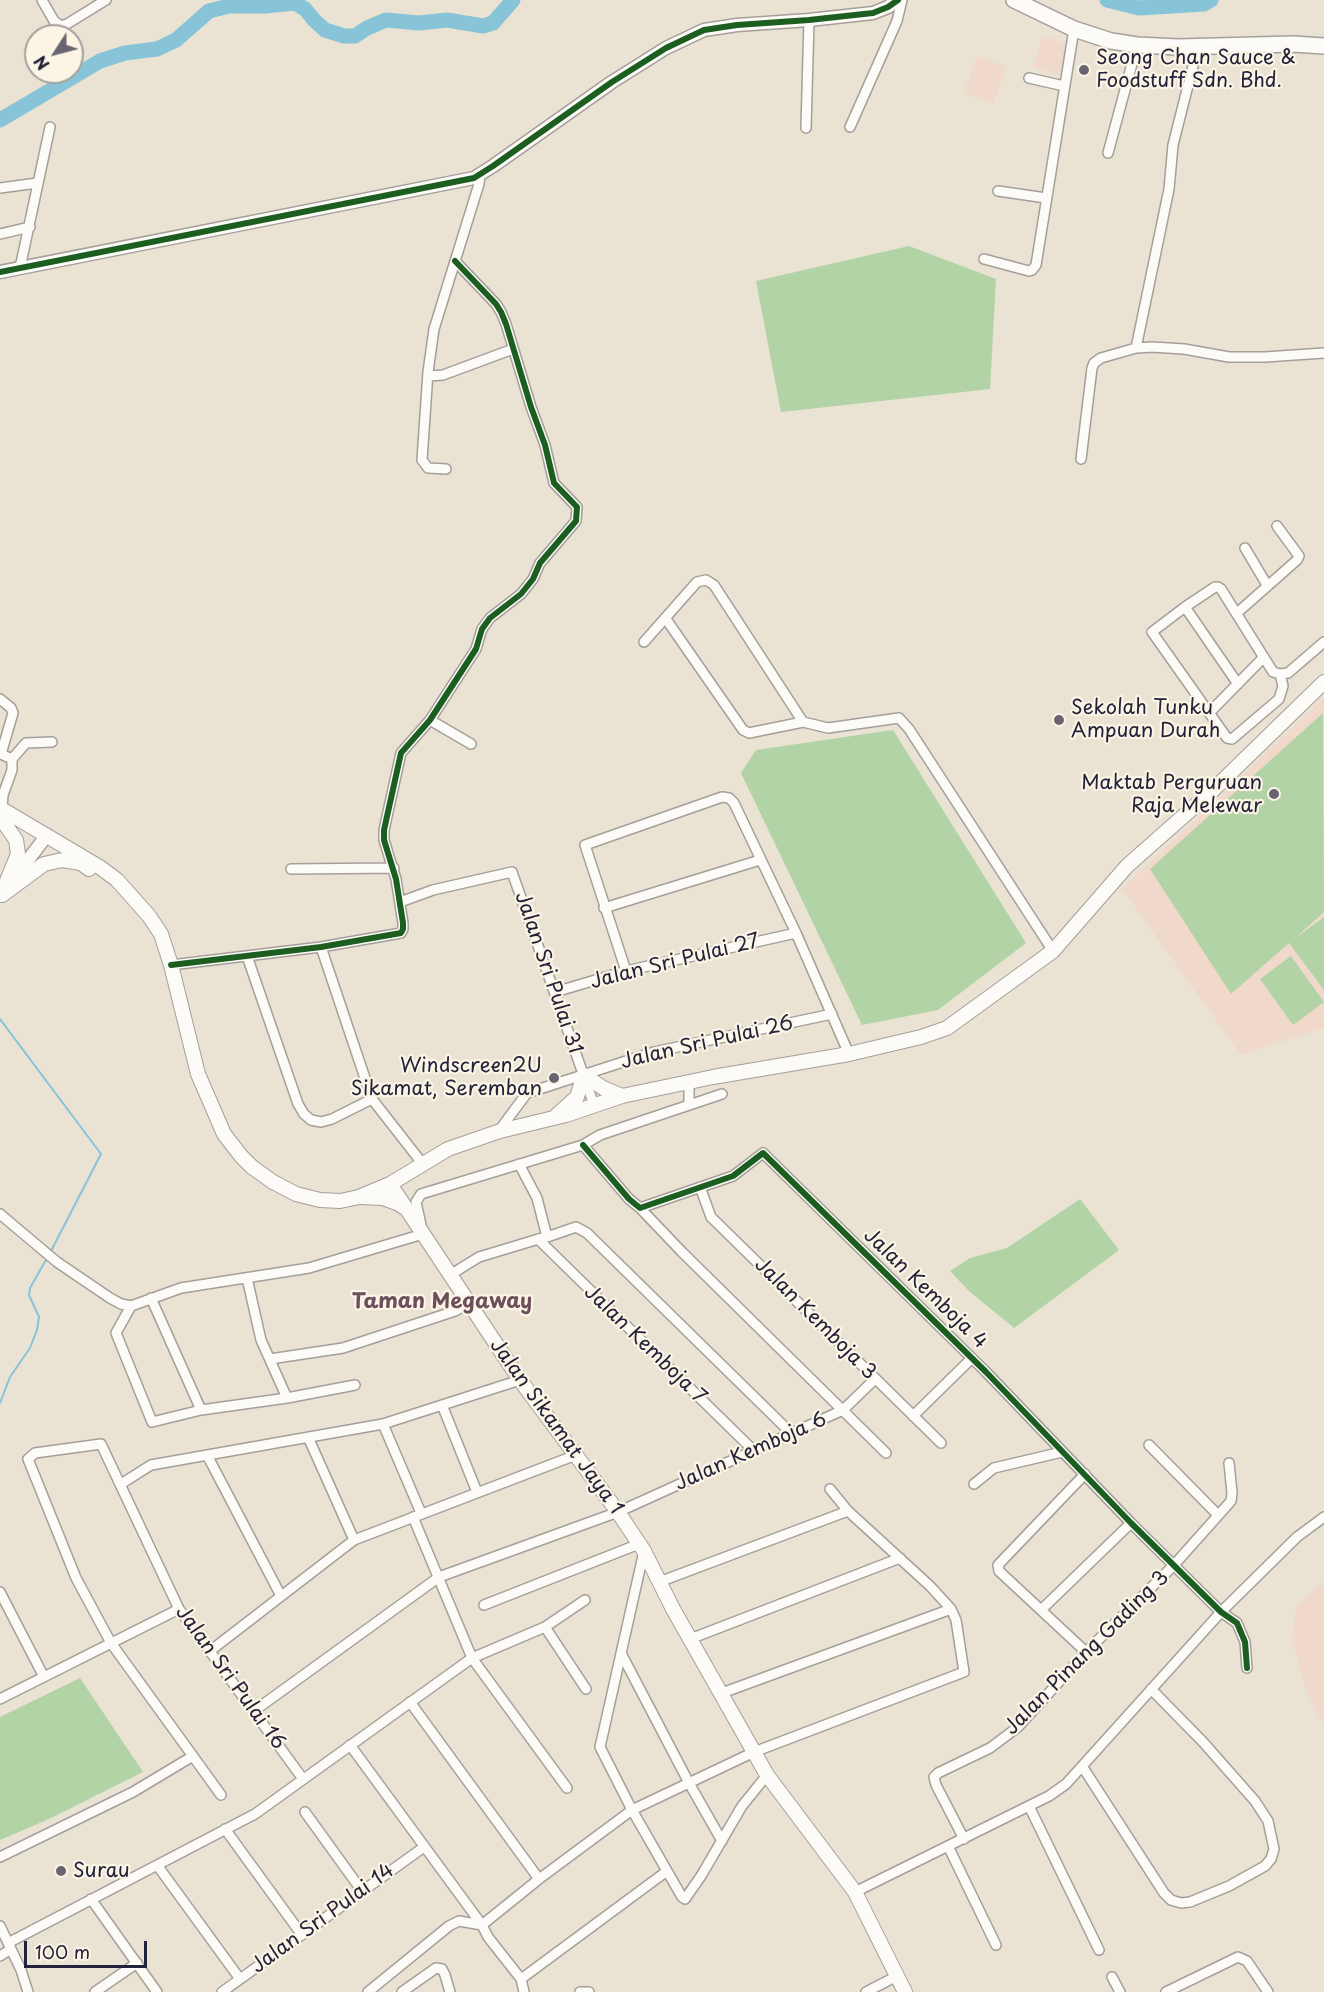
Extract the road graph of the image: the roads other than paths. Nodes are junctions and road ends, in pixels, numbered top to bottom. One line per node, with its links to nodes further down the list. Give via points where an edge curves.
1 (42, 0): 2 (street, via 61,26)
2 (106, 0)
3 (900, 0): 5 (street, via 873,12); 13 (street, via 897,21)
4 (1014, 0): 6 (main road)
5 (809, 20): 14 (street); 16 (street, via 704,30 666,48 612,82)
6 (1074, 29): 7 (main road); 11 (street)
7 (1137, 45): 8 (main road); 15 (street)
8 (1198, 46): 9 (main road); 27 (street, via 1173,144 1169,189)
9 (1324, 46)
10 (1029, 78): 11 (street)
11 (1064, 86): 20 (street)
12 (50, 127): 17 (street)
13 (850, 127)
14 (806, 128)
15 (1108, 153)
16 (480, 174): 24 (street); 25 (street, via 393,195)
17 (37, 183): 18 (street); 21 (street)
18 (0, 188)
19 (998, 191): 20 (street)
20 (1046, 198): 23 (street, via 1032,270)
21 (30, 227): 22 (street); 25 (street)
22 (0, 234)
23 (984, 260)
24 (455, 261): 28 (street, via 496,304); 30 (street, via 434,329)
25 (20, 268): 26 (street)
26 (0, 272)
27 (1136, 348): 29 (street, via 1184,349 1229,357); 31 (street, via 1101,357 1094,363)
28 (513, 349): 30 (street, via 443,375); 47 (street, via 555,483 573,501 578,515 521,594 482,629 476,649)
29 (1324, 353)
30 (428, 376): 32 (street, via 422,460 428,468)
31 (1081, 459)
32 (446, 470)
33 (1277, 526): 35 (street, via 1299,556)
34 (1245, 548): 35 (street)
35 (1268, 585): 37 (street)
36 (1185, 606): 37 (street, via 1218,587); 44 (street); 46 (street, via 1152,632)
37 (1237, 613): 41 (street)
38 (666, 619): 39 (street); 48 (street, via 743,730 749,733); 48 (street, via 698,582 706,580 714,585)
39 (644, 642)
40 (1324, 642): 42 (street, via 1288,673)
41 (1264, 657): 42 (street, via 1273,672); 44 (street)
42 (1280, 674): 46 (street, via 1283,686 1279,699 1232,739 1227,738)
43 (1324, 682): 63 (main road, via 1213,790 1127,866)
44 (1238, 684): 46 (street)
45 (0, 699): 51 (street, via 13,713 1,754)
46 (1210, 712)
47 (430, 720): 50 (street); 55 (street, via 401,753 398,765 384,830)
48 (803, 722): 63 (street, via 828,728 899,718)
49 (52, 742): 51 (street, via 26,743)
50 (471, 744)
51 (12, 759): 52 (street)
52 (1, 805): 53 (main road); 57 (main road, via 18,854)
53 (47, 836): 57 (street); 60 (main road, via 117,880)
54 (760, 860): 59 (street); 59 (street, via 734,802 722,797 585,845); 61 (street)
55 (394, 868): 56 (street); 58 (street)
56 (291, 869)
57 (1, 896): 60 (main road, via 44,864 62,860 81,863)
58 (400, 902): 62 (street, via 404,929 401,933); 67 (street, Jalan Sri Pulai 31, via 433,890 512,872)
59 (604, 908): 66 (street)
60 (149, 916): 65 (main road)
61 (796, 933): 66 (street, Jalan Sri Pulai 27); 68 (street)
62 (321, 947): 64 (street); 74 (street)
63 (1053, 951): 69 (main road, via 947,1028)
64 (247, 956): 65 (street); 74 (street, via 304,1113 321,1122)
65 (171, 964): 84 (main road, via 198,1074 233,1146 252,1167 296,1194 340,1201)
66 (626, 971): 67 (street, Jalan Sri Pulai 27)
67 (555, 993): 70 (street, Jalan Sri Pulai 31)
68 (831, 1014): 69 (street); 70 (street, Jalan Sri Pulai 26, via 654,1052)
69 (849, 1054): 71 (main road)
70 (584, 1075): 73 (main road); 75 (street, Jalan Sri Pulai 31); 77 (main road, via 577,1097); 78 (street, Jalan Sri Pulai 26, via 527,1094)
71 (689, 1081): 73 (main road); 76 (street)
72 (722, 1094): 76 (street)
73 (622, 1096): 75 (main road)
74 (372, 1099): 81 (street)
75 (594, 1105): 77 (main road)
76 (689, 1105): 79 (street, via 600,1135)
77 (551, 1119): 78 (main road)
78 (498, 1132): 81 (main road, via 448,1149)
79 (583, 1145): 80 (street); 85 (street)
80 (519, 1164): 88 (street, via 420,1194 416,1202); 89 (street, via 537,1198)
81 (420, 1165): 82 (main road); 87 (main road, via 405,1187)
82 (390, 1184): 84 (main road); 87 (main road, Jalan Sikamat Jaya 1)
83 (700, 1187): 85 (street); 95 (street, Jalan Kemboja 4, via 733,1176 763,1153); 97 (street, Jalan Kemboja 3, via 711,1217)
84 (359, 1197): 87 (main road, via 392,1200)
85 (640, 1208): 103 (street)
86 (0, 1214): 94 (street, via 57,1262 110,1298)
87 (411, 1215): 88 (main road, Jalan Sikamat Jaya 1)
88 (423, 1234): 90 (main road, Jalan Sikamat Jaya 1); 91 (street, via 309,1268)
89 (542, 1238): 90 (street, via 479,1257); 106 (street, via 576,1227 587,1233); 110 (street, Jalan Kemboja 7)
90 (450, 1275): 93 (main road, Jalan Sikamat Jaya 1)
91 (247, 1278): 92 (street, via 181,1288); 96 (street, via 261,1340)
92 (151, 1298): 94 (street); 102 (street)
93 (469, 1303): 96 (street, via 343,1348); 98 (main road, Jalan Sikamat Jaya 1)
94 (131, 1306): 102 (street, via 116,1333 152,1422)
95 (972, 1358): 104 (street); 111 (street, Jalan Kemboja 4)
96 (270, 1359): 100 (street)
97 (875, 1379): 103 (street, Jalan Kemboja 6); 104 (street, Jalan Kemboja 3)
98 (520, 1380): 101 (street); 114 (main road, Jalan Sikamat Jaya 1)
99 (355, 1385): 100 (street)
100 (287, 1398): 102 (street)
101 (442, 1405): 105 (street); 120 (street)
102 (201, 1410)
103 (843, 1410): 106 (street, Jalan Kemboja 6); 112 (street)
104 (913, 1416): 108 (street, Jalan Kemboja 3)
105 (383, 1424): 107 (street); 123 (street)
106 (791, 1433): 110 (street, Jalan Kemboja 6)
107 (308, 1437): 113 (street); 127 (street)
108 (941, 1443)
109 (1149, 1445): 124 (street)
110 (753, 1450): 122 (street, Jalan Kemboja 6)
111 (1062, 1452): 116 (street, Jalan Kemboja 4); 118 (street, via 994,1468)
112 (886, 1453)
113 (207, 1455): 117 (street, via 151,1465); 134 (street)
114 (576, 1455): 120 (street); 122 (main road, Jalan Sikamat Jaya 1)
115 (1230, 1463): 124 (street, Jalan Pinang Gading 3, via 1232,1493)
116 (1084, 1474): 126 (street, Jalan Kemboja 4); 139 (street, via 999,1563 998,1568)
117 (121, 1484): 137 (street, Jalan Sri Pulai 16); 144 (street, Jalan Sri Pulai 16, via 101,1444 35,1454 28,1459 75,1578)
118 (974, 1484)
119 (830, 1489): 121 (street)
120 (477, 1492): 123 (street)
121 (848, 1511): 129 (street); 132 (street)
122 (618, 1512): 128 (main road, Jalan Sikamat Jaya 1); 131 (street, Jalan Kemboja 6)
123 (417, 1515): 127 (street); 131 (street)
124 (1218, 1515): 130 (street, Jalan Pinang Gading 3)
125 (1324, 1517): 140 (street, via 1297,1537)
126 (1131, 1523): 130 (street, Jalan Kemboja 4); 139 (street)
127 (354, 1540): 134 (street)
128 (641, 1547): 132 (main road, Jalan Sikamat Jaya 1); 136 (street); 147 (street)
129 (900, 1558): 138 (street); 143 (street)
130 (1174, 1565): 140 (street, Jalan Kemboja 4); 146 (street, Jalan Pinang Gading 3)
131 (439, 1577): 148 (street); 156 (street, Jalan Kemboja 6)
132 (659, 1582): 143 (main road, Jalan Sikamat Jaya 1)
133 (0, 1592): 141 (street)
134 (282, 1596): 145 (street)
135 (585, 1600): 142 (street)
136 (484, 1605)
137 (179, 1609): 144 (street); 145 (street, Jalan Sri Pulai 16)
138 (951, 1609): 153 (street); 158 (street, via 964,1672)
139 (1041, 1610): 146 (street)
140 (1221, 1612): 149 (street, Jalan Kemboja 4, via 1237,1623 1245,1642); 152 (street)
141 (4, 1613): 150 (street)
142 (545, 1627): 148 (street); 151 (street)
143 (690, 1639): 153 (main road, Jalan Sikamat Jaya 1)
144 (111, 1643): 150 (street); 159 (street)
145 (210, 1651): 156 (street, Jalan Sri Pulai 16)
146 (1086, 1652): 170 (street, Jalan Pinang Gading 3, via 1018,1727 990,1748 934,1778)
147 (621, 1653): 163 (street); 167 (street, via 600,1747)
148 (472, 1658): 155 (street); 164 (street)
149 (1247, 1668)
150 (44, 1677): 154 (street)
151 (586, 1689)
152 (1151, 1689): 160 (street); 160 (street, via 1203,1742 1268,1821 1274,1849 1265,1866 1190,1902 1171,1900)
153 (722, 1693): 158 (main road, Jalan Sikamat Jaya 1)
154 (0, 1699)
155 (411, 1702): 157 (street); 177 (street)
156 (254, 1711): 162 (street, Jalan Sri Pulai 16)
157 (350, 1745): 162 (street); 173 (street)
158 (754, 1752): 161 (main road, Jalan Sikamat Jaya 1); 163 (street)
159 (193, 1756): 165 (street); 174 (street, via 133,1792)
160 (1082, 1766): 166 (street, via 1066,1784)
161 (767, 1775): 171 (street, via 742,1806); 179 (main road, Jalan Sikamat Jaya 1)
162 (303, 1779): 169 (street, via 255,1814)
163 (689, 1783): 167 (street); 171 (street)
164 (567, 1788)
165 (221, 1795)
166 (1029, 1806): 170 (street); 186 (street)
167 (632, 1810): 176 (street); 177 (street)
168 (305, 1812): 178 (street)
169 (225, 1829): 175 (street); 183 (street)
170 (964, 1839): 172 (street)
171 (722, 1841): 176 (street, via 685,1899)
172 (948, 1846): 179 (street); 184 (street)
173 (424, 1847): 178 (street, Jalan Sri Pulai 14); 181 (street)
174 (0, 1857)
175 (158, 1865): 180 (street); 191 (street)
176 (667, 1871): 192 (street)
177 (539, 1879): 181 (street)
178 (363, 1891): 183 (street, Jalan Sri Pulai 14)
179 (855, 1892): 189 (main road, Jalan Sikamat Jaya 1)
180 (91, 1899): 185 (street); 188 (street)
181 (482, 1925): 192 (street); 197 (street, via 459,1921 449,1926)
182 (0, 1926): 185 (street)
183 (302, 1935): 191 (street, Jalan Sri Pulai 14)
184 (996, 1945)
185 (10, 1946): 187 (street); 193 (street)
186 (1099, 1950)
187 (0, 1956)
188 (137, 1963): 194 (street); 195 (street)
189 (897, 1976): 203 (street); 204 (main road, Jalan Sikamat Jaya 1)
190 (1112, 1977): 205 (street)
191 (240, 1979): 196 (street, Jalan Sri Pulai 14)
192 (521, 1979): 200 (street)
193 (28, 1992)
194 (95, 1992)
195 (157, 1992)
196 (222, 1992)
197 (368, 1992)
198 (402, 1992): 199 (street, via 436,1968 445,1975)
199 (450, 1992)
200 (524, 1992)
201 (580, 1992): 202 (street)
202 (589, 1992)
203 (866, 1992)
204 (905, 1992)
205 (1120, 1992)
206 (1166, 1992): 207 (street, via 1238,1957 1247,1962)
207 (1268, 1992)

